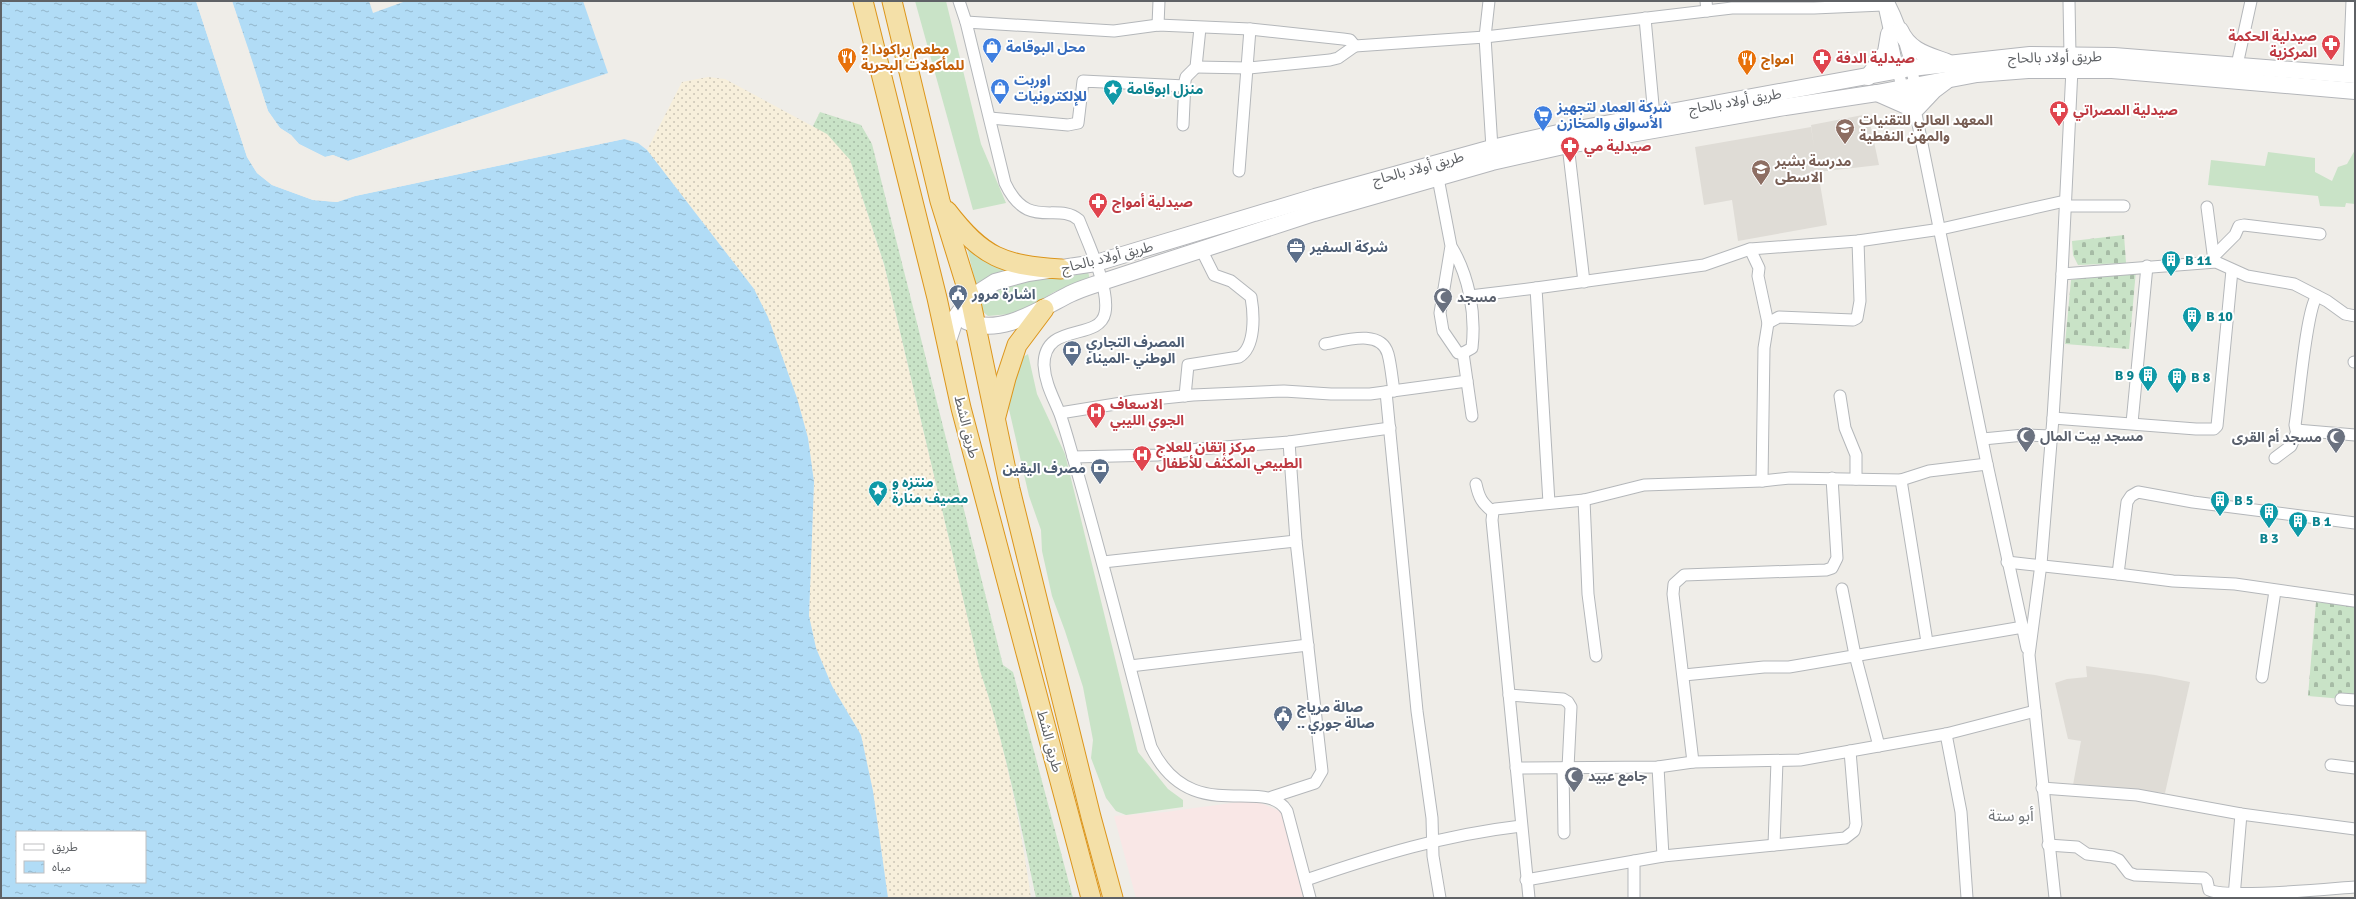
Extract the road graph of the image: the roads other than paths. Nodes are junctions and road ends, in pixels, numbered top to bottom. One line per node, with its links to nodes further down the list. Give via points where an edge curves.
1 (863, 1): 61 (highway, طريق الشط)
2 (892, 1): 40 (highway, طريق الشط)
3 (959, 1): 12 (street)
4 (1159, 1): 13 (street)
5 (1489, 1): 17 (street)
6 (2069, 1): 19 (street)
7 (2251, 1): 21 (street)
8 (2352, 1): 25 (street)
9 (1885, 2): 10 (street, via 1814,8); 16 (street)
10 (1706, 6): 11 (street)
11 (1645, 18): 17 (street); 33 (street)
12 (966, 22): 13 (street, via 1114,30); 34 (street)
13 (1158, 25): 14 (street)
14 (1200, 28): 15 (street); 22 (street)
15 (1250, 29): 18 (street, via 1350,40); 23 (street)
16 (1895, 32): 20 (main road, via 1912,48); 24 (street); 26 (main road, via 1886,52)
17 (1486, 37): 18 (street); 37 (street)
18 (1355, 46): 23 (street, via 1338,58 1330,60)
19 (2071, 62): 20 (main road, طريق أولاد بالحاج, via 2030,55); 21 (main road, طريق أولاد بالحاج, via 2114,56); 27 (main road, طريق أولاد بالحاج); 30 (main road, طريق أولاد بالحاج, via 2112,70); 41 (street)
20 (1949, 63): 24 (main road, طريق أولاد بالحاج)
21 (2237, 65): 25 (main road, طريق أولاد بالحاج)
22 (1196, 67): 23 (street); 28 (street, via 1186,78)
23 (1249, 68): 38 (street)
24 (1905, 69): 26 (main road, طريق أولاد بالحاج); 29 (street)
25 (2352, 75)
26 (1868, 76): 33 (main road, طريق أولاد بالحاج)
27 (1948, 79): 29 (main road, طريق أولاد بالحاج); 32 (main road)
28 (1185, 86): 34 (street, via 1083,81 1078,123 1068,125); 35 (street)
29 (1908, 87): 31 (main road, طريق أولاد بالحاج); 32 (street)
30 (2355, 91)
31 (1877, 93): 32 (main road); 36 (main road, طريق أولاد بالحاج)
32 (1915, 110): 44 (street)
33 (1654, 116): 37 (main road, طريق أولاد بالحاج, via 1567,131)
34 (990, 118): 51 (street, via 1005,183 1010,194 1028,210 1075,217 1079,220)
35 (1183, 125)
36 (1568, 145): 39 (main road, طريق أولاد بالحاج); 57 (street)
37 (1492, 148): 51 (main road, طريق أولاد بالحاج, via 1315,197)
38 (1239, 171)
39 (1438, 178): 47 (street); 48 (main road, طريق أولاد بالحاج, via 1314,213)
40 (940, 201): 53 (highway, via 965,234 992,255 1017,265); 62 (highway, طريق الشط)
41 (2065, 203): 42 (street); 44 (street); 55 (street)
42 (2124, 206)
43 (2207, 207): 50 (street)
44 (1941, 229): 46 (street); 84 (street)
45 (2320, 234): 50 (street, via 2239,226 2235,235)
46 (1858, 241): 49 (street); 66 (street, via 1860,301 1857,318 1853,320 1779,317)
47 (1451, 246): 59 (street, via 1463,269); 70 (street, via 1440,313 1444,331 1458,353)
48 (1202, 249): 56 (main road, طريق أولاد بالحاج); 73 (street, via 1214,276 1231,281 1251,297 1251,342 1248,349 1239,357 1188,364)
49 (1750, 249): 57 (street, via 1704,265); 66 (street, via 1759,268 1758,276)
50 (2214, 260): 52 (street); 54 (street)
51 (1096, 263): 53 (main road, طريق أولاد بالحاج); 56 (street)
52 (2147, 266): 55 (street); 79 (street)
53 (1061, 269): 62 (main road, طريق أولاد بالحاج, via 1013,276 981,289)
54 (2232, 270): 60 (street, via 2247,276 2294,284); 79 (street, via 2217,426 2214,429 2204,429)
55 (2062, 274): 77 (street)
56 (1102, 282): 63 (main road, طريق أولاد بالحاج, via 1070,294); 75 (street, via 1105,308 1100,322 1092,328 1061,336 1046,354 1046,382)
57 (1584, 282): 58 (street)
58 (1536, 288): 59 (street); 95 (street)
59 (1470, 296): 70 (street, via 1474,332 1472,348)
60 (2317, 296): 64 (street, via 2345,314); 81 (street, via 2312,305 2306,338 2295,425 2296,430)
61 (937, 298): 65 (main road); 68 (highway, طريق الشط)
62 (970, 298): 65 (main road, طريق أولاد بالحاج); 67 (highway, طريق الشط)
63 (1044, 309): 67 (main road, طريق أولاد بالحاج, via 1028,317 1008,322); 78 (highway, via 1017,345)
64 (2355, 316)
65 (956, 317): 67 (main road); 68 (main road, طريق أولاد بالحاج)
66 (1768, 323): 92 (street, via 1764,348)
67 (976, 326): 78 (highway, طريق الشط)
68 (947, 344): 144 (highway, طريق الشط, via 977,468)
69 (1325, 344): 72 (street, via 1365,338 1381,344 1388,352)
70 (1463, 354): 71 (street)
71 (1467, 381): 72 (street); 76 (street)
72 (1390, 392): 73 (street, via 1330,394 1284,391); 80 (street)
73 (1186, 396): 75 (street)
74 (1840, 396): 90 (street, via 1845,428 1856,455)
75 (1060, 413): 86 (street)
76 (1472, 416)
77 (2053, 418): 79 (street); 83 (street)
78 (995, 422): 145 (highway, طريق الشط)
79 (2132, 423)
80 (1390, 428): 85 (street); 135 (street, via 1418,711 1432,818)
81 (2298, 429): 82 (street); 87 (street, via 2291,446)
82 (2355, 435)
83 (2051, 436): 84 (street, via 2024,434); 101 (street)
84 (1983, 439): 88 (street)
85 (1288, 442): 86 (street, via 1157,455); 98 (street)
86 (1073, 457): 99 (street)
87 (2275, 458)
88 (1987, 464): 91 (street, via 1929,471); 100 (street)
89 (1832, 478): 90 (street); 92 (street); 113 (street, via 1837,558 1832,568 1684,575 1676,580 1673,589)
90 (1856, 479): 91 (street)
91 (1901, 480): 107 (street)
92 (1762, 481): 94 (street, via 1644,485)
93 (1476, 484): 96 (street, via 1478,498)
94 (1584, 500): 95 (street); 111 (street, via 1588,594)
95 (1548, 503): 96 (street, via 1499,508)
96 (1492, 512): 115 (street)
97 (2355, 523): 102 (street, via 2138,492 2127,502)
98 (1296, 541): 99 (street); 108 (street)
99 (1102, 562): 112 (street)
100 (2007, 562): 101 (street); 106 (street)
101 (2041, 564): 102 (street); 110 (street)
102 (2118, 574): 104 (street, via 2173,581 2235,584)
103 (1842, 589): 109 (street)
104 (2275, 591): 105 (street); 114 (street)
105 (2354, 601)
106 (2023, 627): 107 (street); 110 (street)
107 (1927, 642): 109 (street)
108 (1308, 645): 112 (street); 130 (street, via 1321,776 1311,785)
109 (1855, 655): 113 (street, via 1789,667); 120 (street)
110 (2029, 655): 118 (street)
111 (1596, 656)
112 (1130, 666): 130 (street, via 1151,747 1171,776 1188,788 1207,795)
113 (1684, 675): 123 (street)
114 (2262, 677)
115 (1509, 695): 126 (street); 127 (street, via 1563,699 1568,702 1571,707)
116 (2341, 699): 117 (street)
117 (2355, 700)
118 (2035, 711): 119 (street); 129 (street)
119 (1946, 734): 120 (street); 150 (street, via 1961,812)
120 (1878, 746): 121 (street)
121 (1850, 751): 122 (street, via 1800,760); 136 (street, via 1856,821 1854,831 1845,838)
122 (1777, 761): 123 (street); 136 (street)
123 (1693, 762): 125 (street)
124 (2331, 765): 128 (street)
125 (1658, 767): 127 (street); 138 (street)
126 (1516, 768): 127 (street); 132 (street)
127 (1566, 768): 134 (street)
128 (2355, 768)
129 (2042, 788): 131 (street, via 2137,795); 137 (street)
130 (1272, 797): 140 (street, via 1281,802 1287,810)
131 (2241, 814): 133 (street); 143 (street)
132 (1521, 826): 135 (street); 141 (street)
133 (2355, 829)
134 (1564, 833)
135 (1432, 840): 140 (street); 147 (street)
136 (1774, 845): 138 (street)
137 (2048, 845): 143 (street, via 2077,847 2087,854 2120,860 2129,873 2135,876 2204,878 2209,890 2215,895); 151 (street)
138 (1663, 856): 139 (street)
139 (1634, 861): 141 (street); 149 (street)
140 (1306, 880): 146 (street)
141 (1526, 880): 148 (street)
142 (2355, 887): 143 (street)
143 (2234, 897)
144 (1091, 898)
145 (1113, 898)
146 (1310, 898)
147 (1440, 898)
148 (1529, 898)
149 (1634, 898)
150 (1967, 898)
151 (2055, 898)

